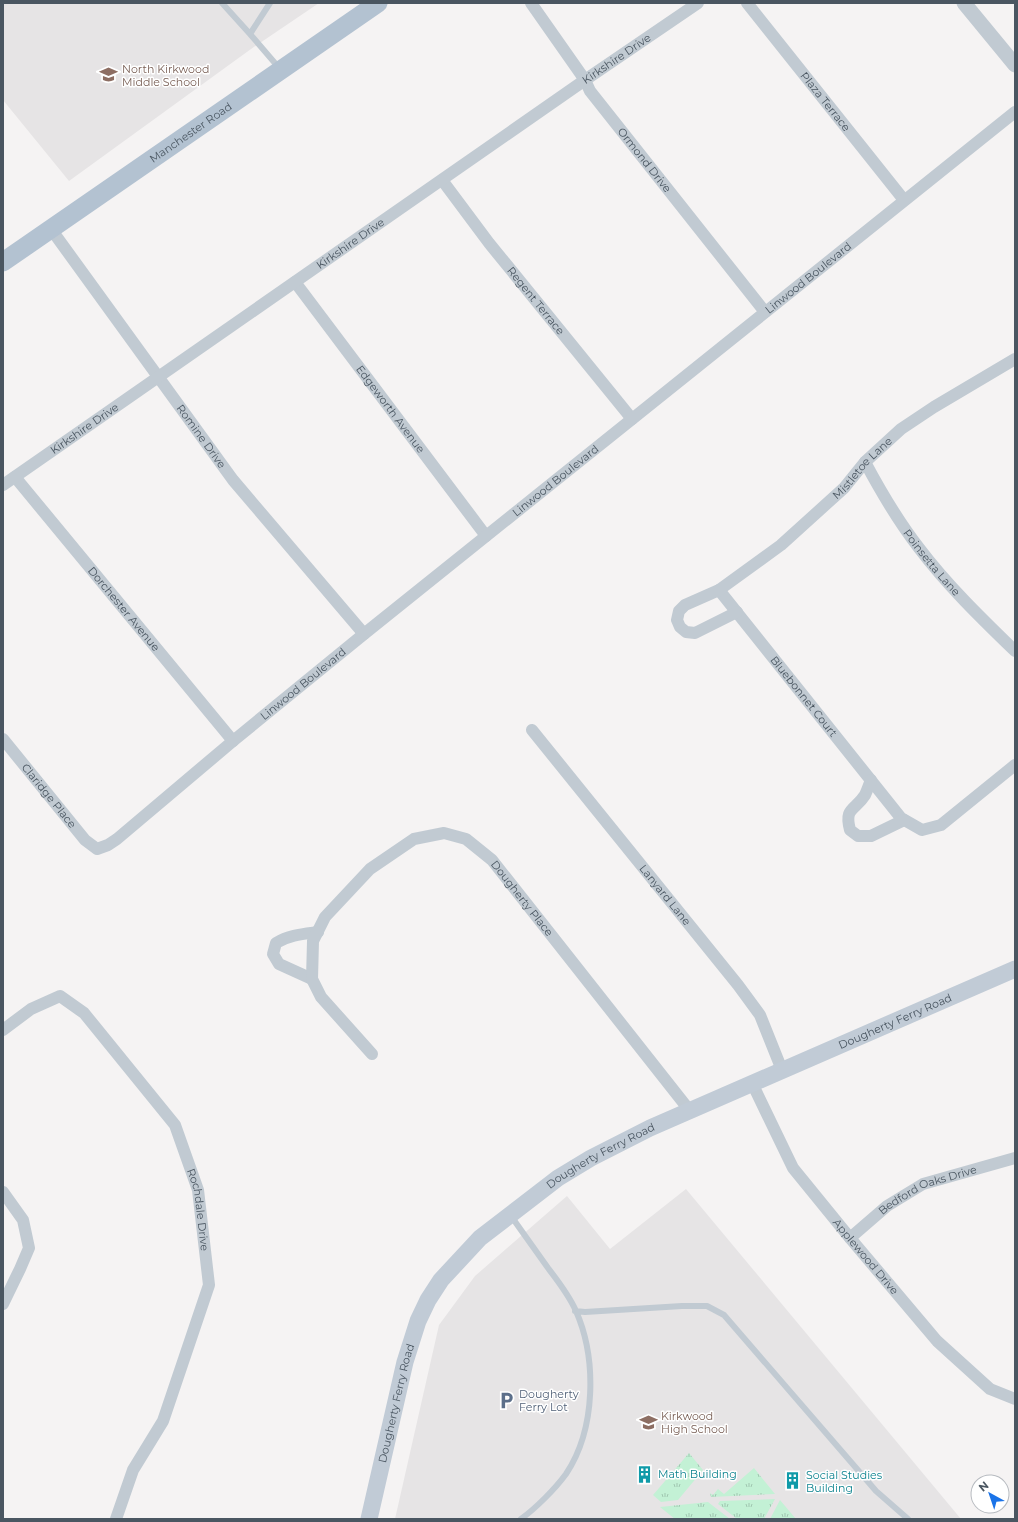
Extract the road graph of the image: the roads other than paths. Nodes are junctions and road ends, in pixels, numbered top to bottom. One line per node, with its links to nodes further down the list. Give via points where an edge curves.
1 (222, 3): 8 (lane)
2 (270, 3): 8 (lane)
3 (378, 3): 10 (main road, Manchester Road)
4 (531, 3): 11 (street, Ormond Drive)
5 (698, 3): 11 (street, Kirkshire Drive)
6 (747, 3): 14 (street, Plaza Terrace)
7 (969, 5): 9 (street)
8 (250, 34): 10 (lane)
9 (1015, 65)
10 (281, 70): 15 (main road, Manchester Road)
11 (585, 80): 13 (street, Kirkshire Drive); 18 (street, Ormond Drive, via 595,97)
12 (1015, 112): 14 (street, Linwood Boulevard)
13 (442, 180): 17 (street, Kirkshire Drive); 21 (street, Regent Terrace, via 489,243)
14 (904, 200): 18 (street, Linwood Boulevard)
15 (51, 229): 16 (main road, Manchester Road); 20 (street, Romine Drive)
16 (3, 262)
17 (295, 282): 20 (street, Kirkshire Drive); 25 (street, Edgeworth Avenue)
18 (765, 312): 21 (street, Linwood Boulevard)
19 (1015, 359): 22 (street, Mistletoe Lane, via 900,430)
20 (158, 376): 23 (street, Kirkshire Drive); 28 (street, Romine Drive, via 233,480)
21 (632, 419): 25 (street, Linwood Boulevard)
22 (865, 462): 26 (street, Mistletoe Lane, via 844,488 781,545); 29 (street, Poinsetta Lane, via 889,505 919,548 965,602)
23 (15, 477): 24 (street, Kirkshire Drive); 32 (street, Dorchester Avenue)
24 (3, 485)
25 (486, 536): 28 (street, Linwood Boulevard)
26 (719, 590): 27 (street, Bluebonnet Court); 27 (street, via 696,599 679,610 677,620 680,627 686,632 695,633)
27 (736, 612): 34 (street, Bluebonnet Court)
28 (364, 634): 32 (street, Linwood Boulevard)
29 (1015, 651)
30 (532, 730): 42 (street, Lanyard Lane, via 738,984 760,1015)
31 (3, 739): 36 (street, Claridge Place, via 75,830)
32 (233, 741): 36 (street, Linwood Boulevard, via 117,839)
33 (1015, 765): 35 (street, Bluebonnet Court, via 941,825 922,830)
34 (871, 780): 35 (street, Bluebonnet Court); 35 (street, via 864,796 852,808 847,819 850,830 858,836 872,836)
35 (904, 820)
36 (97, 849)
37 (318, 932): 39 (street, Dougherty Place, via 313,941); 39 (street, via 283,939 276,943 273,954 279,964); 44 (street, Dougherty Place, via 325,917 370,869 414,838 444,833 466,839 492,860)
38 (1015, 969): 42 (main road, Dougherty Ferry Road)
39 (312, 979): 41 (street, Dougherty Place, via 321,997)
40 (3, 1030): 52 (street, Rochdale Drive, via 31,1009 60,996 84,1013 175,1125 198,1190 209,1285 163,1422 133,1470)
41 (372, 1054)
42 (782, 1070): 43 (main road, Dougherty Ferry Road)
43 (752, 1083): 44 (main road, Dougherty Ferry Road); 48 (street, Applewood Drive, via 793,1168)
44 (690, 1111): 47 (main road, Dougherty Ferry Road, via 636,1135 568,1172)
45 (1015, 1158): 48 (street, Bedford Oaks Drive, via 923,1184 887,1206)
46 (3, 1192): 49 (street, via 23,1220 29,1248)
47 (510, 1215): 50 (lane); 53 (main road, Dougherty Ferry Road, via 480,1238 441,1280 418,1321 401,1378)
48 (850, 1238): 51 (street, Applewood Drive, via 937,1341 990,1389)
49 (3, 1304)
50 (575, 1310): 54 (lane, via 586,1342 591,1379 587,1419 578,1450 566,1474 534,1510); 55 (lane, via 585,1312 707,1306 724,1315 876,1491)
51 (1015, 1399)
52 (116, 1519)
53 (369, 1519)
54 (521, 1519)
55 (908, 1519)

